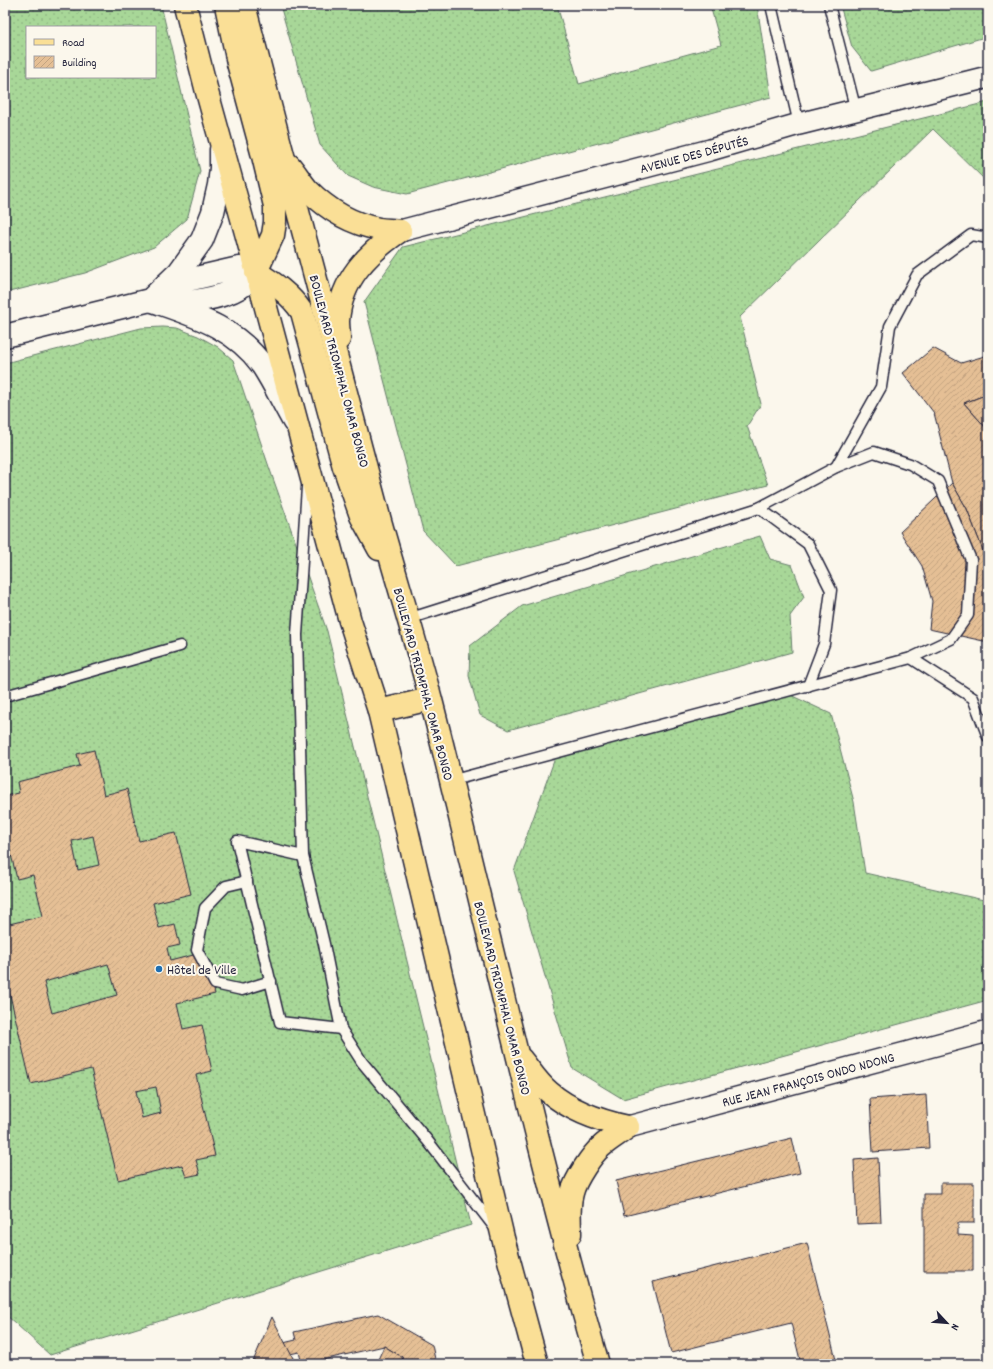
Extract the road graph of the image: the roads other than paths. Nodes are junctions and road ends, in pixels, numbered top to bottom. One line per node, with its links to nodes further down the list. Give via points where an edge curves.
1 (185, 5): 9 (main road)
2 (226, 5): 13 (main road, via 274,206 273,235)
3 (244, 5): 10 (main road, BOULEVARD TRIOMPHAL OMAR BONGO)
4 (771, 5): 8 (lane)
5 (829, 5): 7 (lane)
6 (988, 77): 7 (street, AVENUE DES DÉPUTÉS)
7 (856, 111): 8 (street, AVENUE DES DÉPUTÉS)
8 (799, 124): 11 (street, AVENUE DES DÉPUTÉS, via 710,150)
9 (219, 137): 13 (main road); 14 (street, via 219,185 208,226 195,252)
10 (283, 158): 11 (main road, via 308,189 325,205 366,226); 16 (main road, BOULEVARD TRIOMPHAL OMAR BONGO)
11 (400, 231): 16 (main road, via 382,243 362,262 341,300 338,322)
12 (988, 238): 19 (lane, via 971,235 917,275 890,326 881,387)
13 (256, 272): 14 (street, via 240,268); 17 (main road); 21 (main road, via 282,289 302,312 354,498 370,533)
14 (160, 297): 15 (street); 17 (street, via 236,337 261,365)
15 (5, 336)
16 (339, 367): 21 (main road, BOULEVARD TRIOMPHAL OMAR BONGO)
17 (298, 430): 18 (main road)
18 (309, 467): 28 (main road, via 350,621); 31 (lane, via 297,635)
19 (836, 467): 20 (lane); 24 (lane, via 874,452 910,464 938,481 971,560 968,615 951,639)
20 (760, 508): 22 (lane); 25 (lane, via 808,544 830,590 824,644)
21 (396, 577): 22 (main road, BOULEVARD TRIOMPHAL OMAR BONGO)
22 (408, 619): 27 (main road, BOULEVARD TRIOMPHAL OMAR BONGO)
23 (180, 646): 26 (lane)
24 (911, 658): 25 (lane); 29 (lane, via 973,698)
25 (808, 686): 30 (lane)
26 (5, 696)
27 (430, 699): 28 (main road); 30 (main road, BOULEVARD TRIOMPHAL OMAR BONGO)
28 (379, 710): 38 (main road)
29 (988, 737)
30 (450, 780): 36 (main road, BOULEVARD TRIOMPHAL OMAR BONGO)
31 (303, 856): 32 (lane, via 237,841); 34 (lane)
32 (247, 881): 33 (lane); 33 (lane, via 226,886 205,908 197,950 215,984 242,990)
33 (272, 981): 34 (lane, via 280,1022)
34 (341, 1029): 38 (lane, via 362,1062 427,1140)
35 (988, 1031): 37 (street, RUE JEAN FRANÇOIS ONDO NDONG)
36 (515, 1051): 37 (main road, via 540,1084 562,1102 607,1123); 39 (main road, BOULEVARD TRIOMPHAL OMAR BONGO)
37 (628, 1128): 39 (main road, via 594,1154 572,1192 570,1227)
38 (502, 1238): 40 (main road)
39 (573, 1276): 41 (main road, BOULEVARD TRIOMPHAL OMAR BONGO)
40 (537, 1364)
41 (598, 1364)

